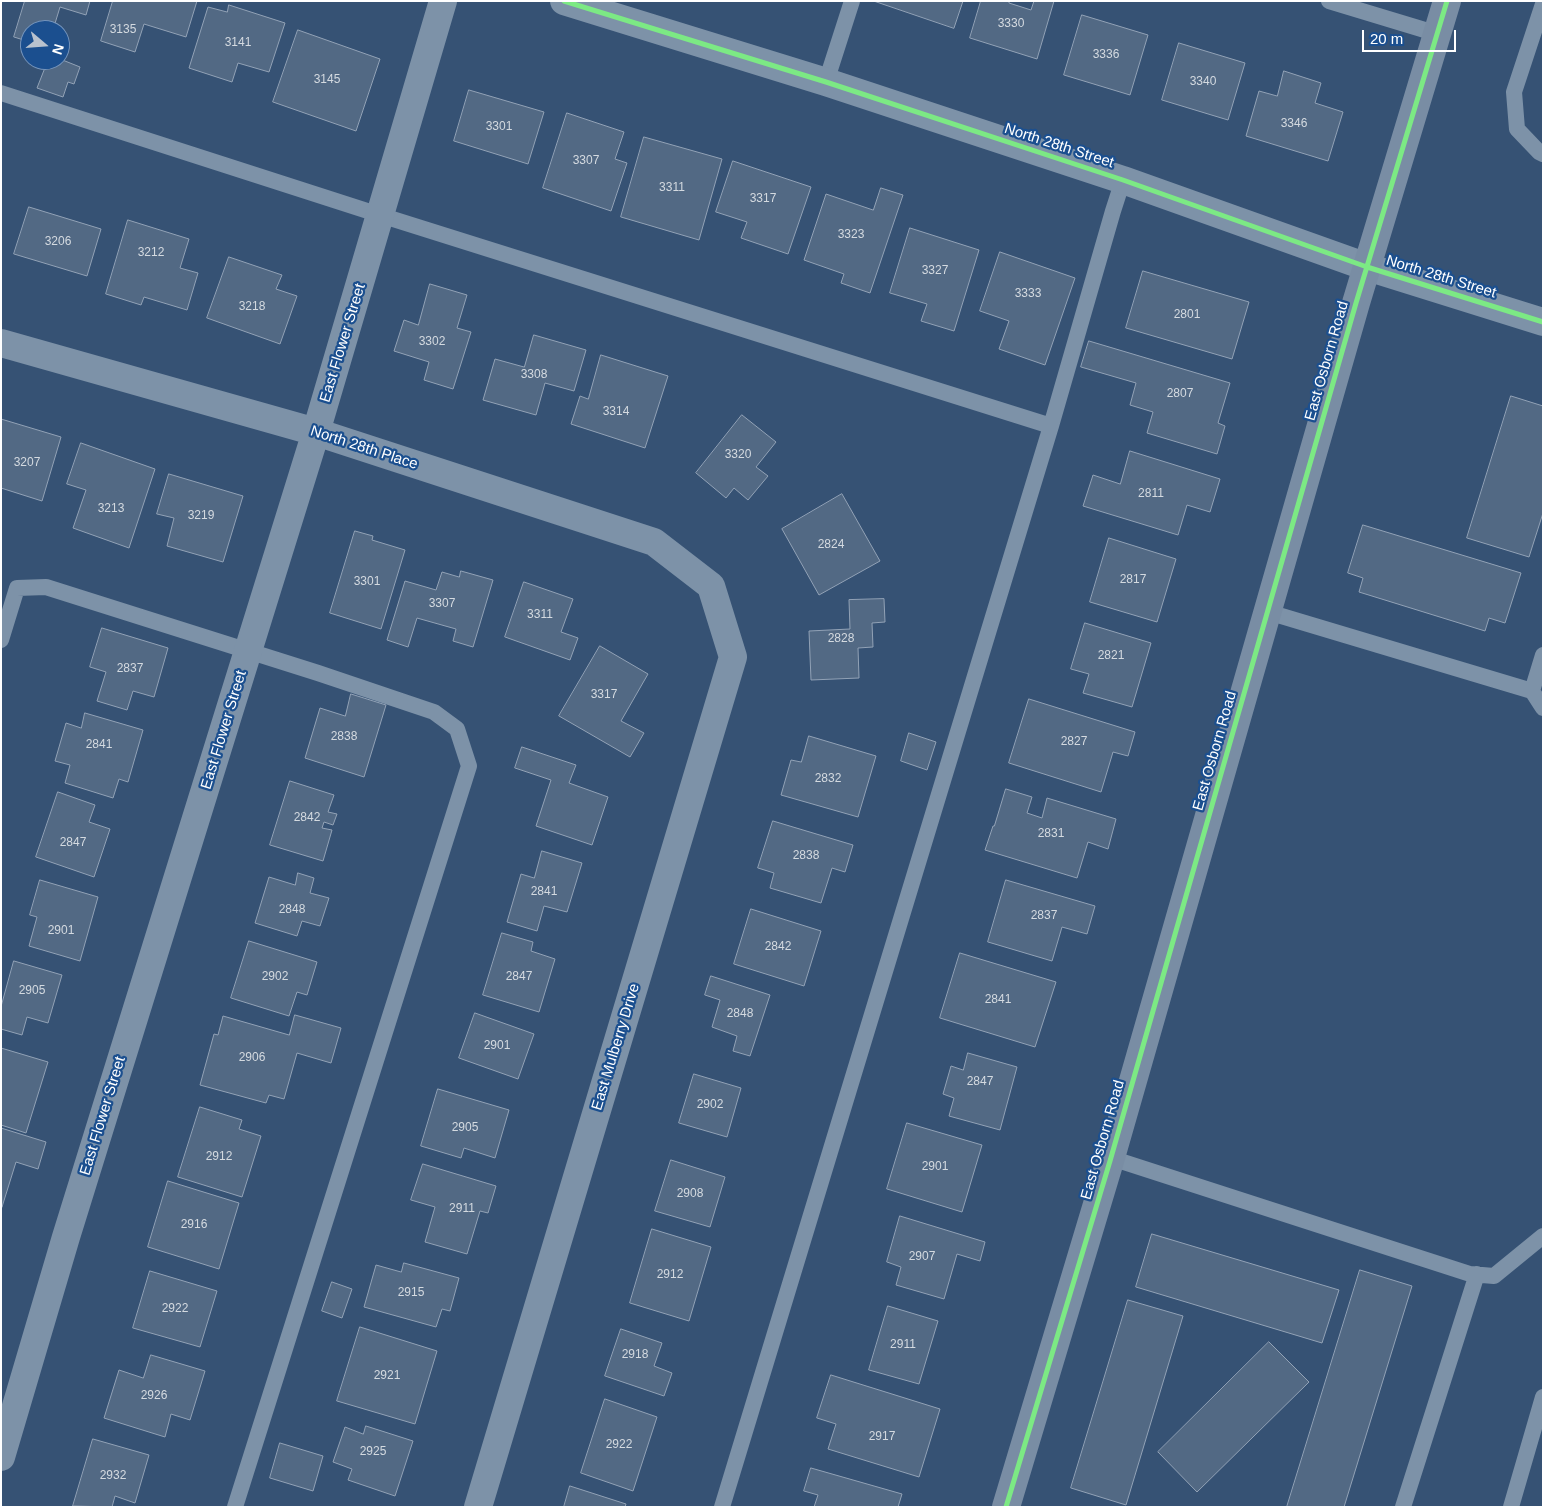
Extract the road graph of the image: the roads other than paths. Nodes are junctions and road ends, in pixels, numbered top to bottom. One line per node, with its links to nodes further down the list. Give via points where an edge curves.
1 (443, 1): 12 (street, East Flower Street)
2 (564, 1): 8 (street, North 28th Street)
3 (852, 1): 8 (lane)
4 (1329, 1): 7 (lane)
5 (1447, 1): 7 (main road, East Osborn Road)
6 (1543, 4): 10 (lane, via 1514,92 1517,129)
7 (1438, 34): 13 (main road, East Osborn Road)
8 (826, 82): 11 (street, North 28th Street)
9 (1, 93): 12 (lane)
10 (1543, 154)
11 (1123, 180): 13 (street, North 28th Street); 16 (lane)
12 (380, 215): 16 (lane); 17 (street, East Flower Street)
13 (1367, 267): 14 (street, North 28th Street); 19 (main road, East Osborn Road)
14 (1543, 322)
15 (1, 343): 17 (street, North 28th Place)
16 (1051, 426): 32 (lane)
17 (316, 432): 18 (street, North 28th Place, via 654,542); 21 (street, East Flower Street)
18 (712, 586): 31 (street, East Mulberry Drive, via 733,657)
19 (1268, 612): 23 (lane); 25 (main road, East Osborn Road)
20 (1, 640): 21 (lane, via 17,588 46,587)
21 (248, 652): 29 (street, East Flower Street); 30 (lane, via 434,712 456,729 469,766)
22 (1543, 655): 23 (lane)
23 (1532, 691): 24 (lane)
24 (1543, 708)
25 (1111, 1158): 27 (lane); 33 (main road, East Osborn Road)
26 (1543, 1236): 27 (lane, via 1494,1276)
27 (1477, 1274): 34 (lane)
28 (1543, 1397): 35 (lane)
29 (1, 1457)
30 (235, 1507)
31 (478, 1507)
32 (722, 1507)
33 (1006, 1507)
34 (1403, 1507)
35 (1511, 1507)

